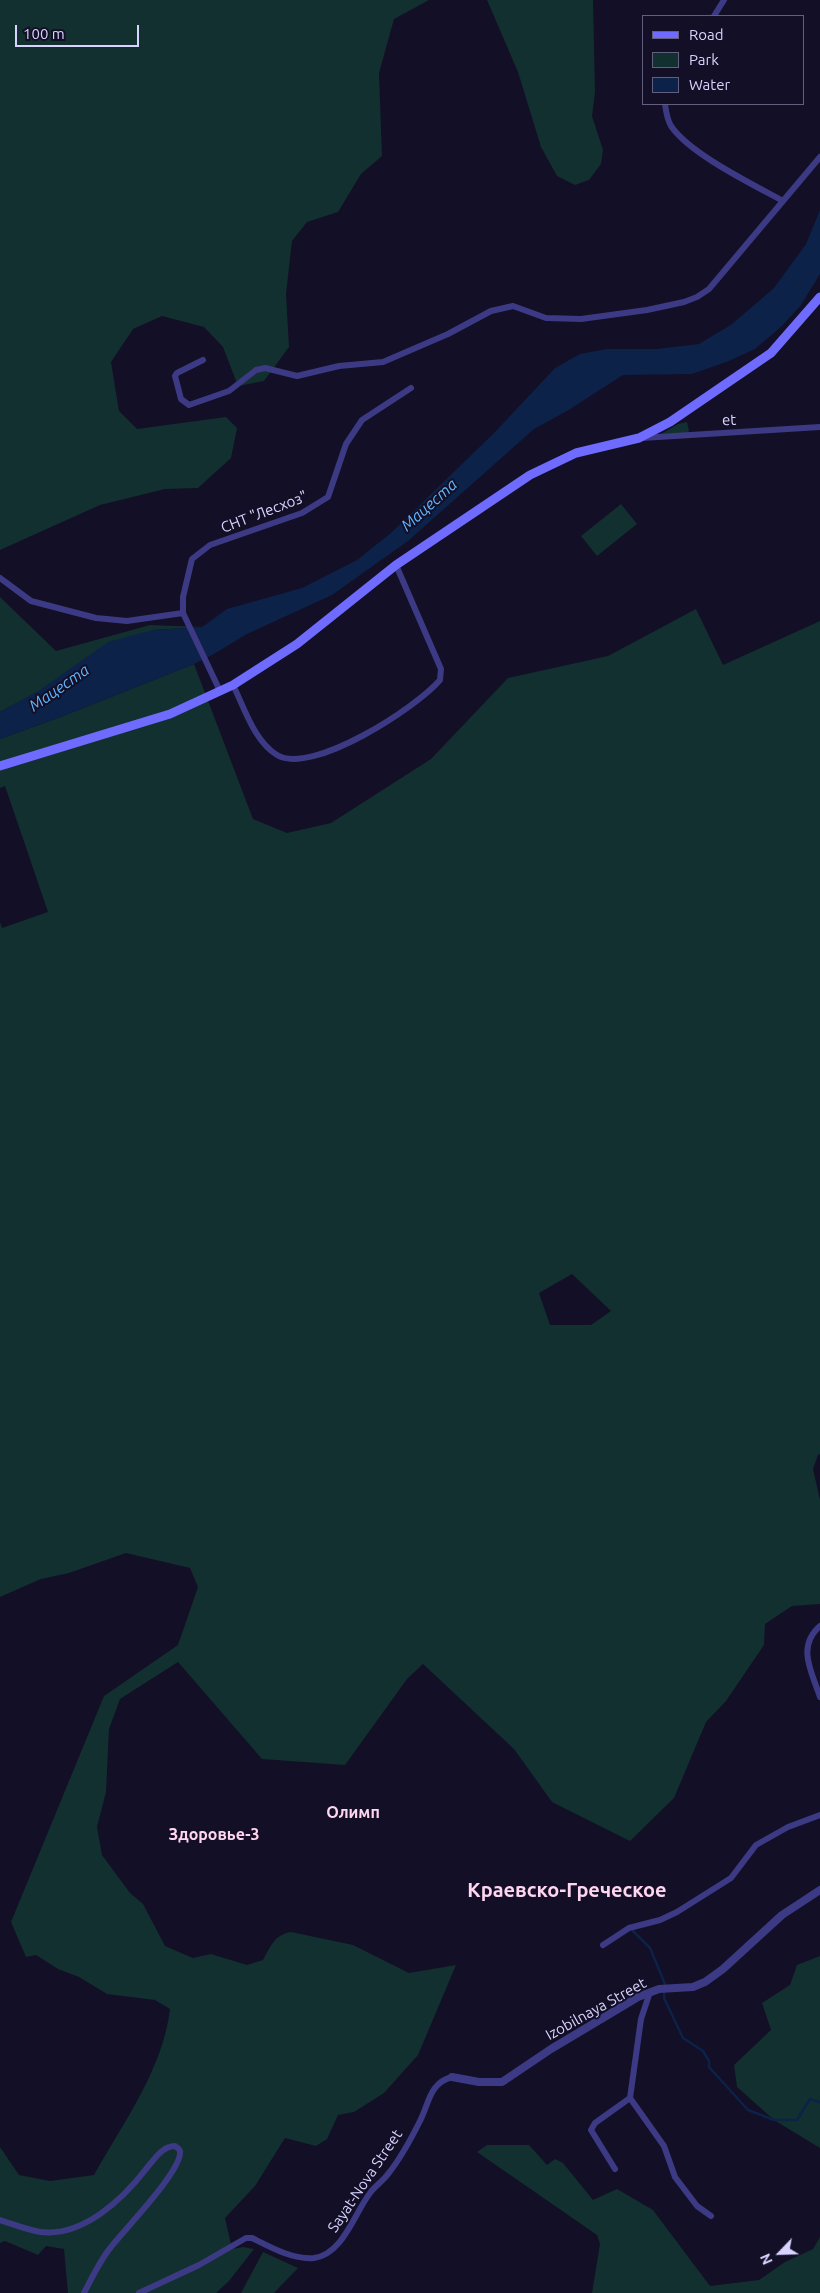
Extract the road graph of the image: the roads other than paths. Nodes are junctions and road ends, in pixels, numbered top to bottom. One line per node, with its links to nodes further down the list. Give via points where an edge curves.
1 (724, 0): 2 (street)
2 (715, 15)
3 (665, 105): 5 (street, via 672,127 695,149)
4 (820, 157): 5 (street)
5 (783, 201): 7 (street, via 709,288 697,297 647,310 581,319 546,318 513,306 491,312 382,362 339,366 297,376 266,368 256,370 229,391 189,405 181,399 175,376)
6 (820, 297): 10 (main road, via 772,353 670,422)
7 (202, 360)
8 (411, 388): 13 (street, СНТ "Лесхоз", via 362,420 346,444 328,497 302,513 200,551 192,559)
9 (820, 428): 10 (street, et)
10 (639, 438): 11 (main road, via 596,447 554,462)
11 (396, 565): 14 (main road, via 297,644); 14 (street, via 441,669 440,680 414,702 333,751 292,760 277,755 263,743)
12 (0, 578): 13 (street, via 31,601 96,618 127,621)
13 (182, 614): 15 (street)
14 (233, 684): 15 (main road)
15 (220, 691): 16 (main road, via 155,720)
16 (0, 766)
17 (820, 1626): 18 (street, via 810,1636 806,1649)
18 (820, 1697)
19 (820, 1814): 21 (street, via 756,1845 731,1878 677,1912 629,1928)
20 (820, 1890): 22 (street, Izobilnaya Street, via 782,1915 706,1982 693,1987)
21 (603, 1945)
22 (650, 1992): 23 (street, Izobilnaya Street, via 608,2014 502,2082); 24 (street, via 641,2019)
23 (452, 2077): 29 (street, Sayat-Nova Street, via 441,2081 434,2089 421,2120 394,2166 368,2195 331,2251 314,2258 300,2258 246,2238 199,2265)
24 (630, 2098): 25 (street, via 595,2123 591,2130); 26 (street, via 664,2146 675,2177 697,2206)
25 (615, 2169)
26 (711, 2216)
27 (0, 2220): 28 (street, via 41,2232 79,2225 112,2207 129,2192 162,2151 170,2146 179,2149 173,2167 142,2212 110,2247)
28 (84, 2293)
29 (139, 2293)

